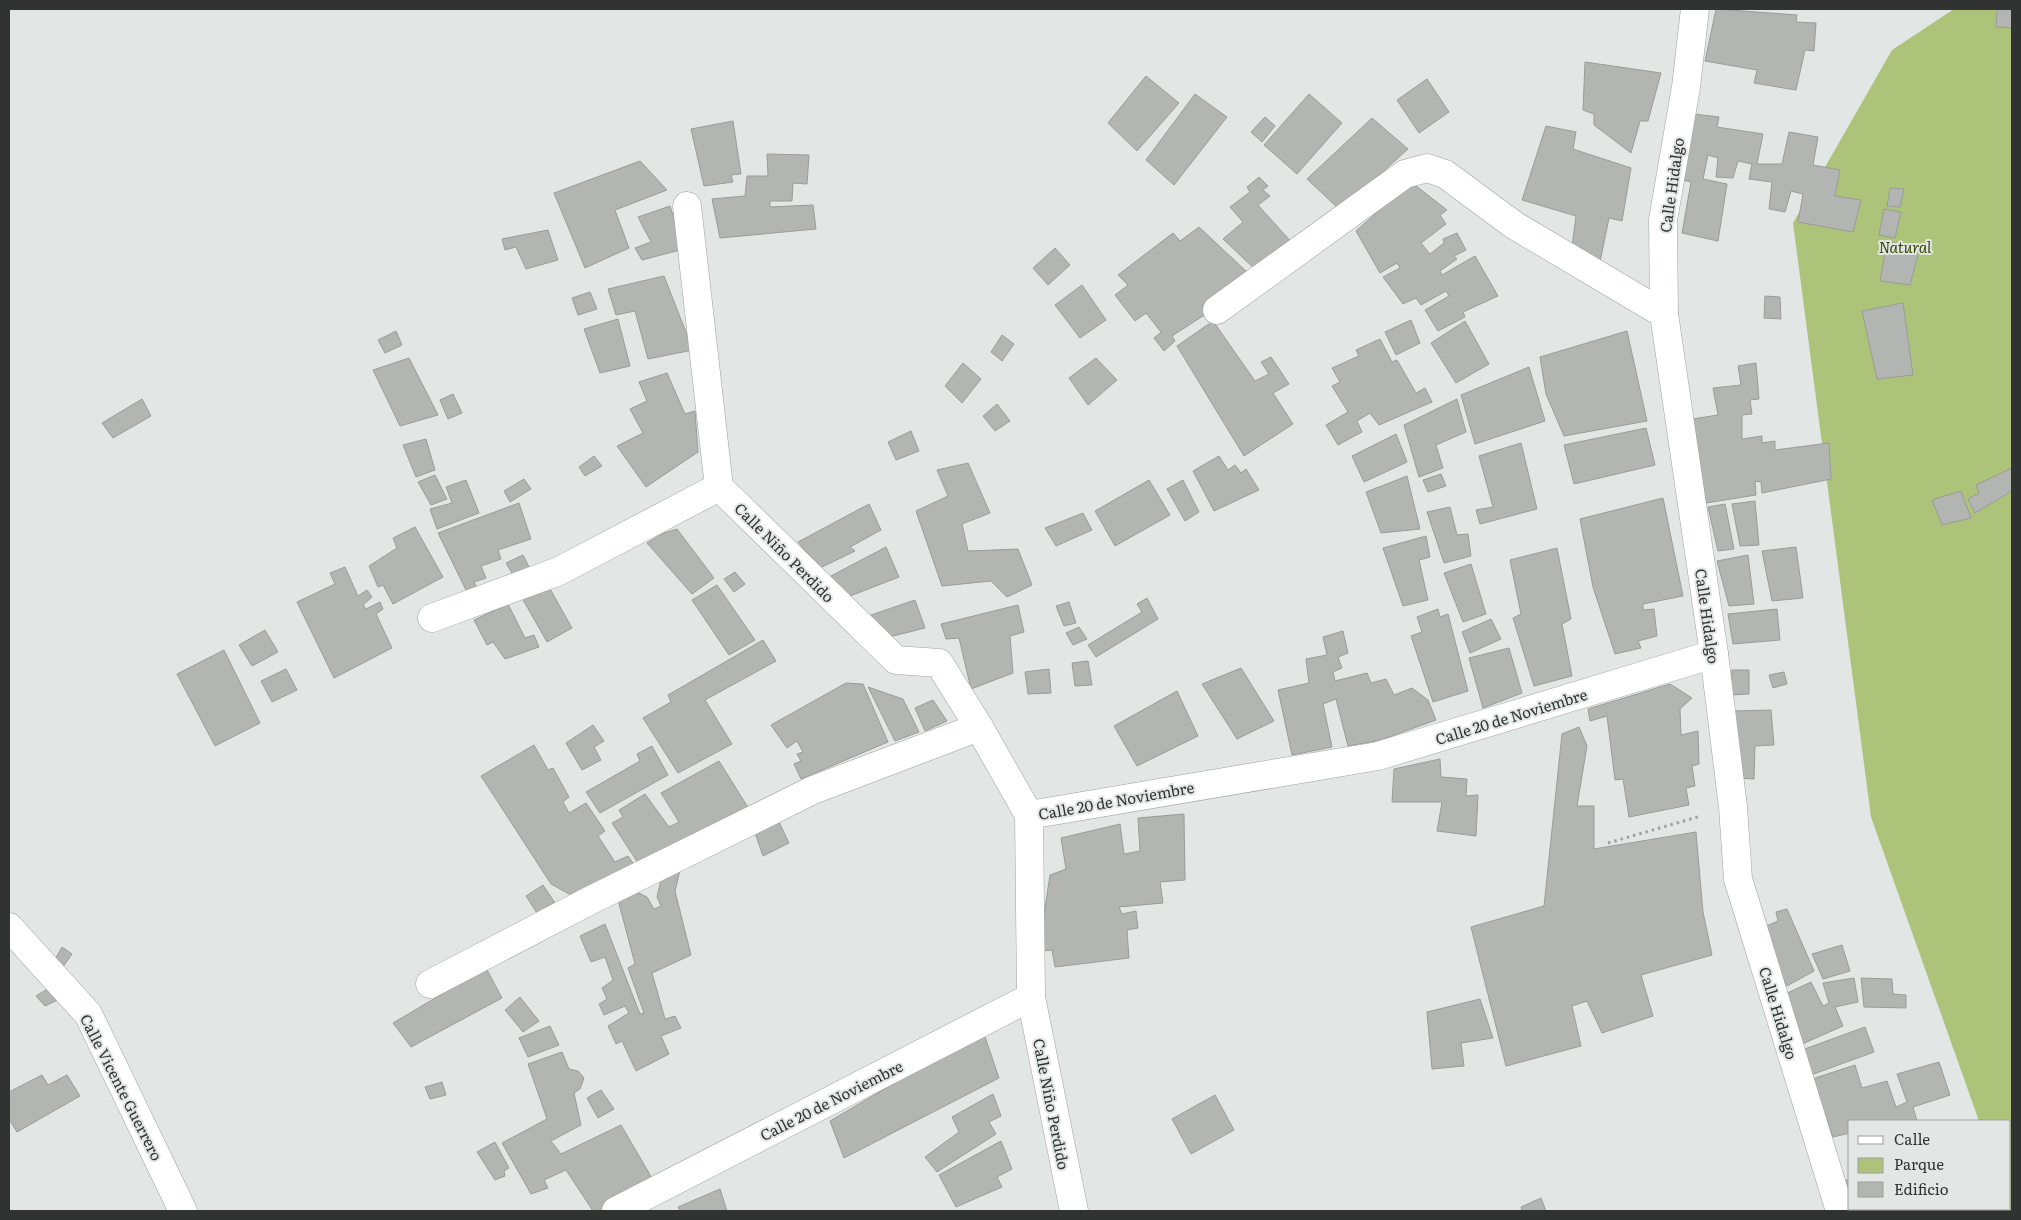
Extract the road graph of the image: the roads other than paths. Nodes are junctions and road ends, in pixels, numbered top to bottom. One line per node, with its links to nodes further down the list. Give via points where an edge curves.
1 (1695, 9): 4 (street, Calle Hidalgo, via 1686,87 1662,220)
2 (686, 206): 5 (street)
3 (1217, 310): 4 (street, via 1405,174 1428,168 1445,174 1514,225)
4 (1664, 314): 7 (street, Calle Hidalgo)
5 (719, 487): 6 (street, via 559,571); 8 (street, Calle Niño Perdido, via 896,660 939,663)
6 (432, 618)
7 (1714, 654): 9 (street, Calle 20 de Noviembre, via 1378,756); 16 (street, Calle Hidalgo, via 1733,807 1738,879)
8 (979, 727): 9 (street, Calle Niño Perdido); 11 (street, via 813,790)
9 (1029, 815): 12 (street, Calle 20 de Noviembre)
10 (9, 926): 13 (street, Calle Vicente Guerrero, via 88,1014)
11 (430, 984)
12 (1031, 997): 14 (street, Calle 20 de Noviembre); 15 (street, Calle Niño Perdido)
13 (183, 1211)
14 (616, 1211)
15 (1074, 1211)
16 (1840, 1211)

